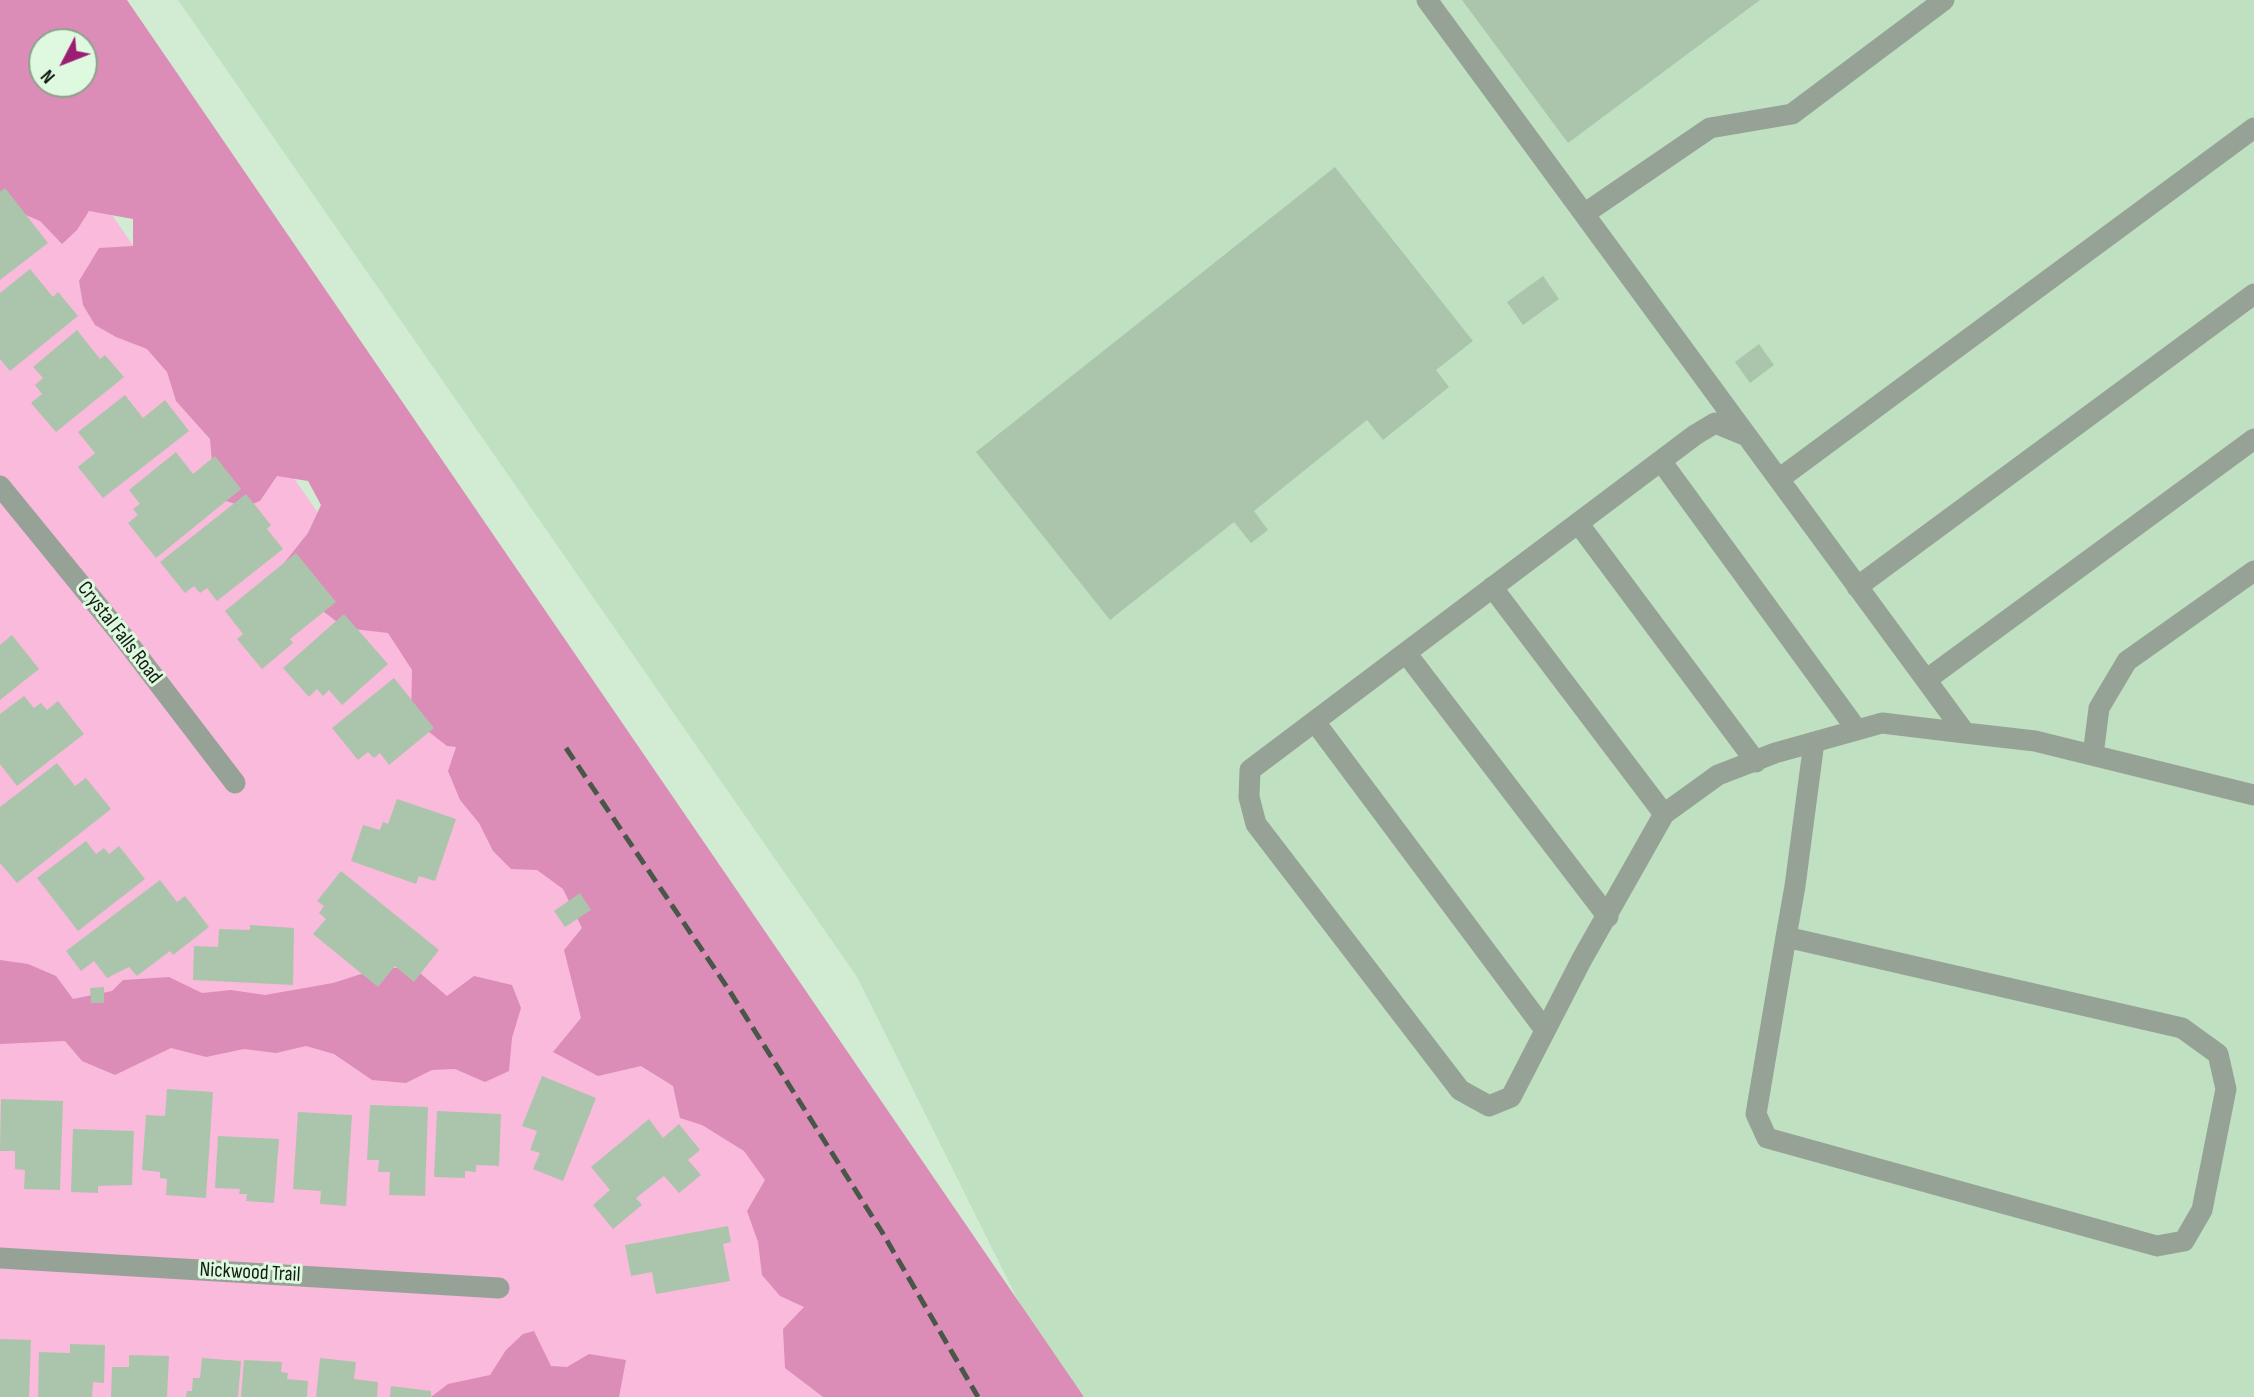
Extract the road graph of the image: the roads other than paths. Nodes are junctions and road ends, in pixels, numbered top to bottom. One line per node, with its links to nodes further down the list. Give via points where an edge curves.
1 (1427, 0): 4 (street)
2 (1944, 0): 4 (street, via 1791,114 1710,128)
3 (2254, 128): 9 (street)
4 (1584, 214): 6 (street)
5 (2254, 294): 14 (street)
6 (1747, 436): 8 (street, via 1715,423); 9 (street)
7 (2254, 439): 16 (street)
8 (1661, 460): 11 (street); 18 (street)
9 (1779, 479): 14 (street)
10 (0, 486): 23 (street, Crystal Falls Road)
11 (1578, 523): 13 (street); 22 (street)
12 (2254, 571): 21 (street, via 2127,661 2099,708)
13 (1492, 587): 15 (street); 25 (street)
14 (1857, 587): 16 (street)
15 (1406, 653): 17 (street); 26 (street)
16 (1926, 680): 19 (street)
17 (1315, 722): 28 (street); 28 (street, via 1250,771 1249,797 1256,824 1460,1090 1489,1106 1511,1097)
18 (1857, 730): 19 (street, via 1882,723); 20 (street)
19 (1965, 733): 21 (street, via 2035,741)
20 (1814, 742): 22 (street); 27 (street)
21 (2093, 755): 24 (street)
22 (1756, 762): 25 (street, via 1718,775)
23 (236, 783)
24 (2254, 795)
25 (1664, 814): 26 (street)
26 (1608, 917): 28 (street)
27 (1786, 937): 27 (street, via 1756,1114 1767,1139 2157,1246 2184,1241 2202,1210 2226,1089 2218,1054 2182,1028)
28 (1545, 1030)
29 (0, 1258): 30 (street, Nickwood Trail)
30 (499, 1288)

